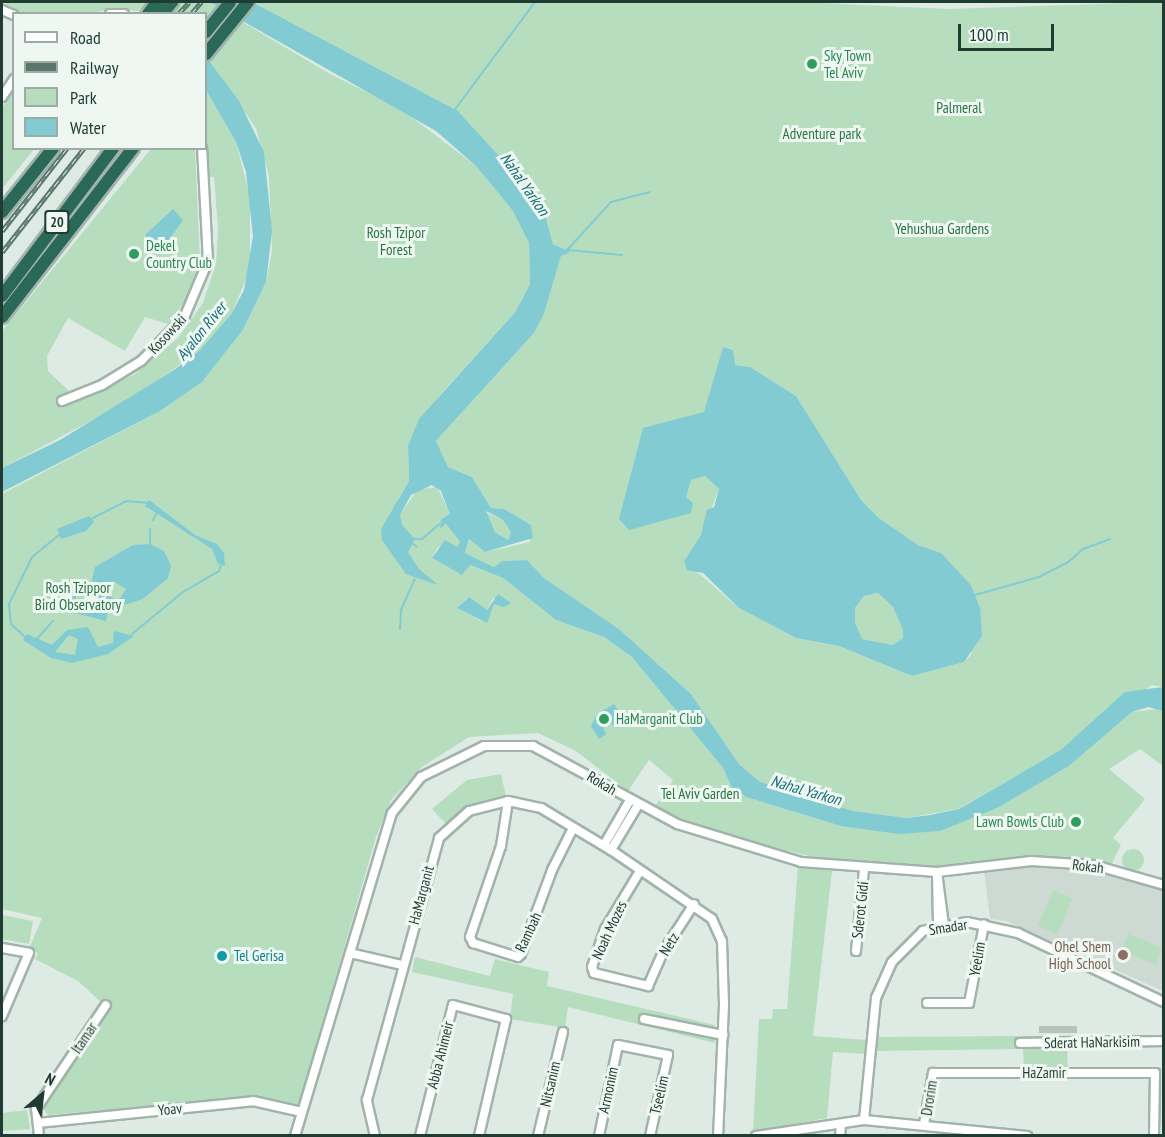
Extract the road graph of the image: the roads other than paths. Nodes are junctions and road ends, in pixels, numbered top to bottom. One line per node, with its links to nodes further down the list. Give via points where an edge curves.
1 (230, 2): 5 (highway)
2 (248, 2): 4 (highway)
3 (258, 2): 4 (highway)
4 (227, 26): 6 (highway)
5 (207, 31)
6 (207, 53)
7 (12, 82): 8 (street)
8 (2, 98)
9 (50, 150): 13 (highway)
10 (112, 150): 14 (highway, 20)
11 (131, 150): 15 (highway)
12 (202, 150): 16 (street, Kosowski, via 208,261 184,318 141,361 102,385)
13 (2, 212)
14 (2, 296)
15 (2, 317)
16 (62, 401)
17 (630, 800): 19 (street, Rokah); 21 (street); 31 (street, Rokah, via 558,756 527,744 484,746 436,768 413,783 392,813)
18 (508, 801): 20 (street, HaMarganit, via 541,808); 20 (street, Rambah, via 501,846 470,937 473,943 518,957 521,954 552,870); 32 (street, HaMarganit, via 469,811 439,838)
19 (638, 805): 21 (street); 22 (street, Rokah, via 677,824 762,852)
20 (573, 828): 21 (street, HaMarganit)
21 (608, 848): 23 (street, HaMarganit)
22 (864, 870): 24 (street, Rokah); 30 (street, Sderot Gidi)
23 (640, 871): 26 (street, HaMarganit); 33 (street, Noah Mozes, via 605,929 592,968 594,973)
24 (937, 872): 25 (street, Rokah, via 1031,861 1094,865); 28 (street)
25 (1164, 885)
26 (694, 904): 33 (street, Netz, via 663,952); 40 (street, HaMarganit, via 712,919 722,941)
27 (984, 924): 28 (street, Smadar); 34 (street, Smadar, via 1018,933); 35 (street, Yeelim, via 969,1003)
28 (941, 925): 46 (street, Smadar, via 911,939 892,962 876,998)
29 (2, 948): 37 (street, via 29,953)
30 (856, 951)
31 (350, 953): 32 (street); 45 (street, Rokah)
32 (402, 965): 53 (street, HaMarganit, via 367,1100)
33 (648, 986)
34 (1164, 1002)
35 (927, 1003)
36 (106, 1005): 47 (street, Itamar, via 36,1109)
37 (2, 1016)
38 (644, 1019): 40 (street)
39 (563, 1032): 56 (street, Nitsanim)
40 (723, 1035): 59 (street, HaMarganit)
41 (1164, 1041): 42 (street, Sderat HaNarkisim)
42 (1020, 1042)
43 (618, 1045): 57 (street, Armonim); 58 (street, Tseelim, via 668,1055)
44 (933, 1073): 49 (street, Drorim); 63 (street, HaZamir, via 1155,1074)
45 (302, 1112): 47 (street, Yoav, via 253,1101); 52 (street, Rokah)
46 (864, 1120): 48 (street); 49 (street)
47 (38, 1123): 51 (street, Itamar)
48 (841, 1124): 60 (street); 61 (street)
49 (924, 1124): 50 (street)
50 (994, 1133): 62 (street)
51 (39, 1136)
52 (295, 1136)
53 (375, 1136)
54 (420, 1136): 55 (street, Abba Ahimeir, via 453,1005 506,1018)
55 (479, 1136)
56 (538, 1136)
57 (599, 1136)
58 (650, 1136)
59 (718, 1136)
60 (756, 1136)
61 (840, 1136)
62 (1027, 1136)
63 (1154, 1136)

